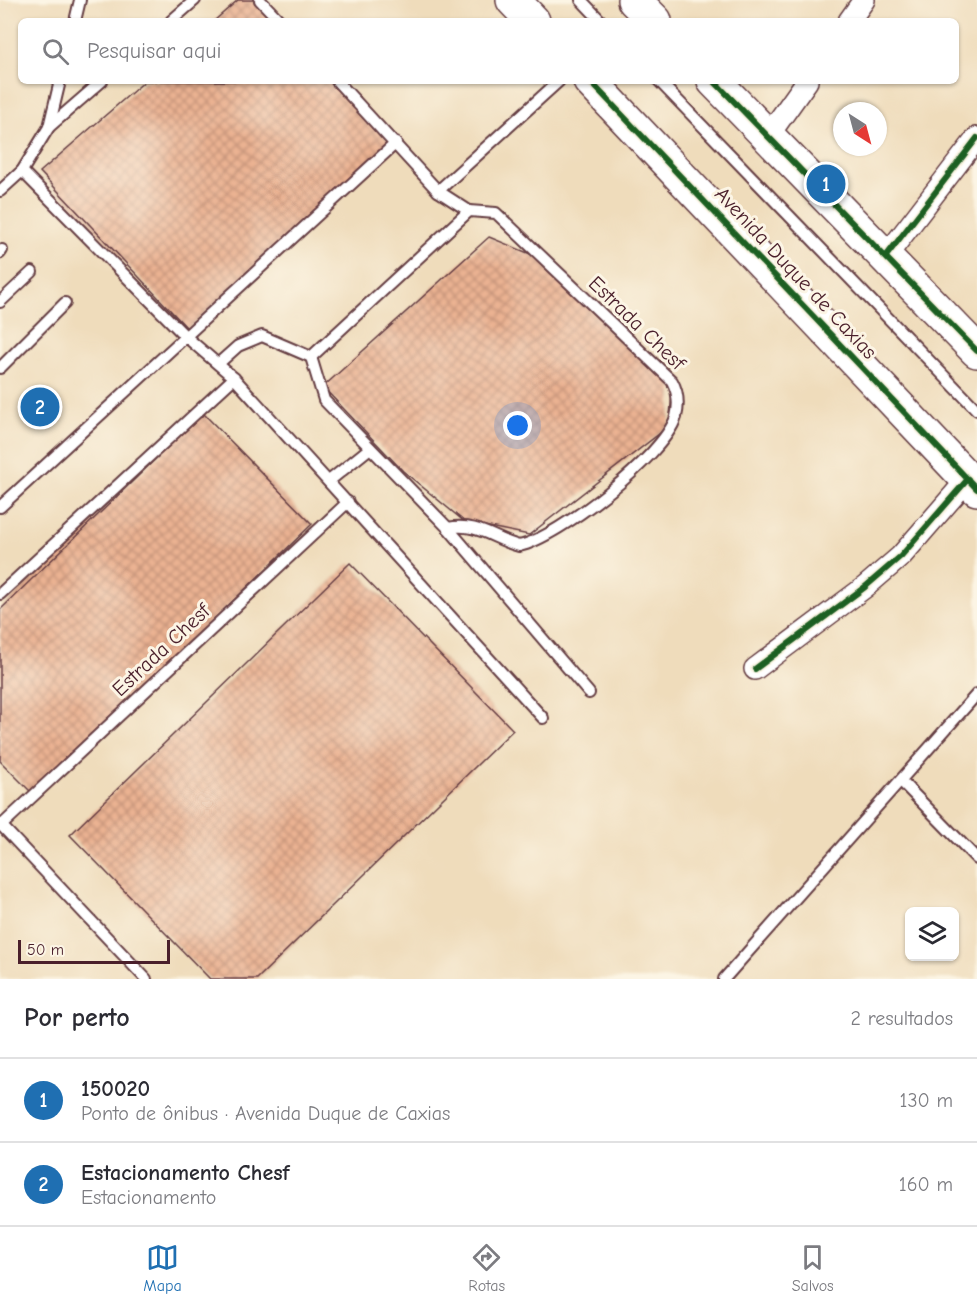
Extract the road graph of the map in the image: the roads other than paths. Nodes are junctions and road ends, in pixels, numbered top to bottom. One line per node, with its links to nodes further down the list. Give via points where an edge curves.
1 (80, 0): 8 (lane)
2 (195, 0): 9 (lane)
3 (260, 0): 10 (lane)
4 (513, 0): 11 (highway)
5 (581, 0): 12 (lane)
6 (634, 0): 13 (highway)
7 (864, 0): 14 (street)
8 (76, 18)
9 (174, 18)
10 (277, 18)
11 (530, 18)
12 (598, 18)
13 (652, 18)
14 (851, 18)
15 (59, 84): 23 (lane)
16 (99, 84): 23 (lane)
17 (340, 84): 26 (lane, Estrada Chesf)
18 (556, 84): 29 (lane)
19 (593, 84): 44 (highway, Avenida Duque de Caxias)
20 (662, 84): 41 (lane)
21 (717, 84): 24 (highway)
22 (805, 84): 24 (street)
23 (49, 127): 27 (lane)
24 (768, 136): 31 (highway)
25 (977, 138): 31 (street)
26 (396, 143): 29 (lane, Estrada Chesf); 35 (lane)
27 (22, 171): 28 (lane); 35 (lane)
28 (0, 191)
29 (438, 191): 30 (lane, Estrada Chesf)
30 (469, 211): 37 (lane); 47 (lane, Estrada Chesf, via 496,213 519,233 672,381 678,407 667,432 622,482 546,536 519,546 470,525)
31 (886, 255): 36 (highway)
32 (32, 272): 33 (lane)
33 (0, 302)
34 (65, 303): 39 (lane)
35 (184, 335): 38 (lane); 46 (lane)
36 (977, 351)
37 (311, 357): 38 (lane, via 262,336 238,346); 42 (lane, via 324,400)
38 (219, 363): 40 (lane)
39 (0, 368)
40 (234, 378): 43 (lane); 48 (lane)
41 (977, 410)
42 (370, 447): 43 (lane); 47 (lane)
43 (329, 481): 45 (lane)
44 (973, 484): 49 (street, via 865,587)
45 (348, 502): 52 (lane); 54 (lane, Estrada Chesf)
46 (0, 507)
47 (448, 528): 50 (lane)
48 (0, 594)
49 (755, 669)
50 (589, 693)
51 (977, 694): 53 (lane)
52 (543, 718)
53 (901, 781): 55 (lane); 57 (lane)
54 (1, 825): 56 (lane, Estrada Chesf)
55 (977, 858)
56 (146, 979)
57 (724, 979)

